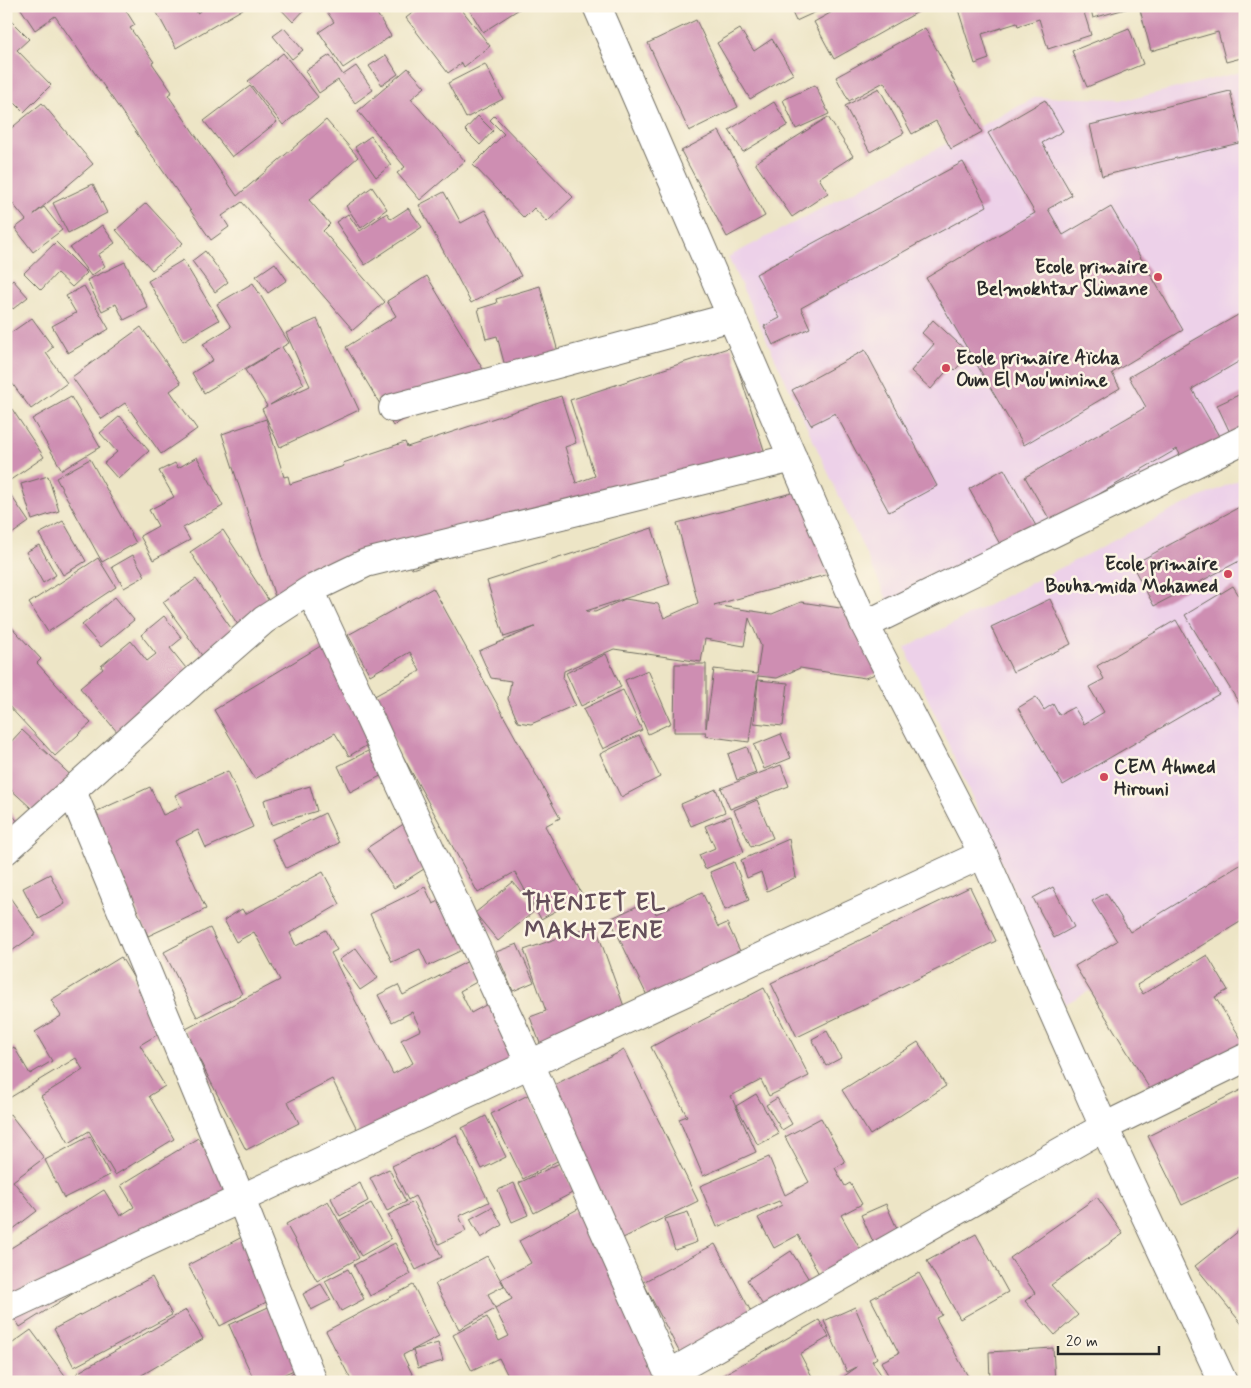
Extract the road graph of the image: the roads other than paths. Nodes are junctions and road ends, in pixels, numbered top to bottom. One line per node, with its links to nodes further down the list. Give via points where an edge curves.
1 (597, 6): 2 (street)
2 (732, 317): 3 (street); 5 (street)
3 (393, 408)
4 (1245, 439): 7 (street)
5 (793, 458): 6 (street, via 366,563); 7 (street)
6 (310, 590): 8 (street, via 264,620); 12 (street)
7 (865, 625): 10 (street)
8 (72, 791): 9 (street); 14 (street)
9 (6, 850)
10 (984, 854): 12 (street); 13 (street)
11 (1245, 1058): 13 (street)
12 (530, 1064): 14 (street); 16 (street)
13 (1104, 1128): 16 (street); 18 (street)
14 (241, 1199): 15 (street); 17 (street)
15 (6, 1308)
16 (671, 1378)
17 (314, 1382)
18 (1223, 1382)

